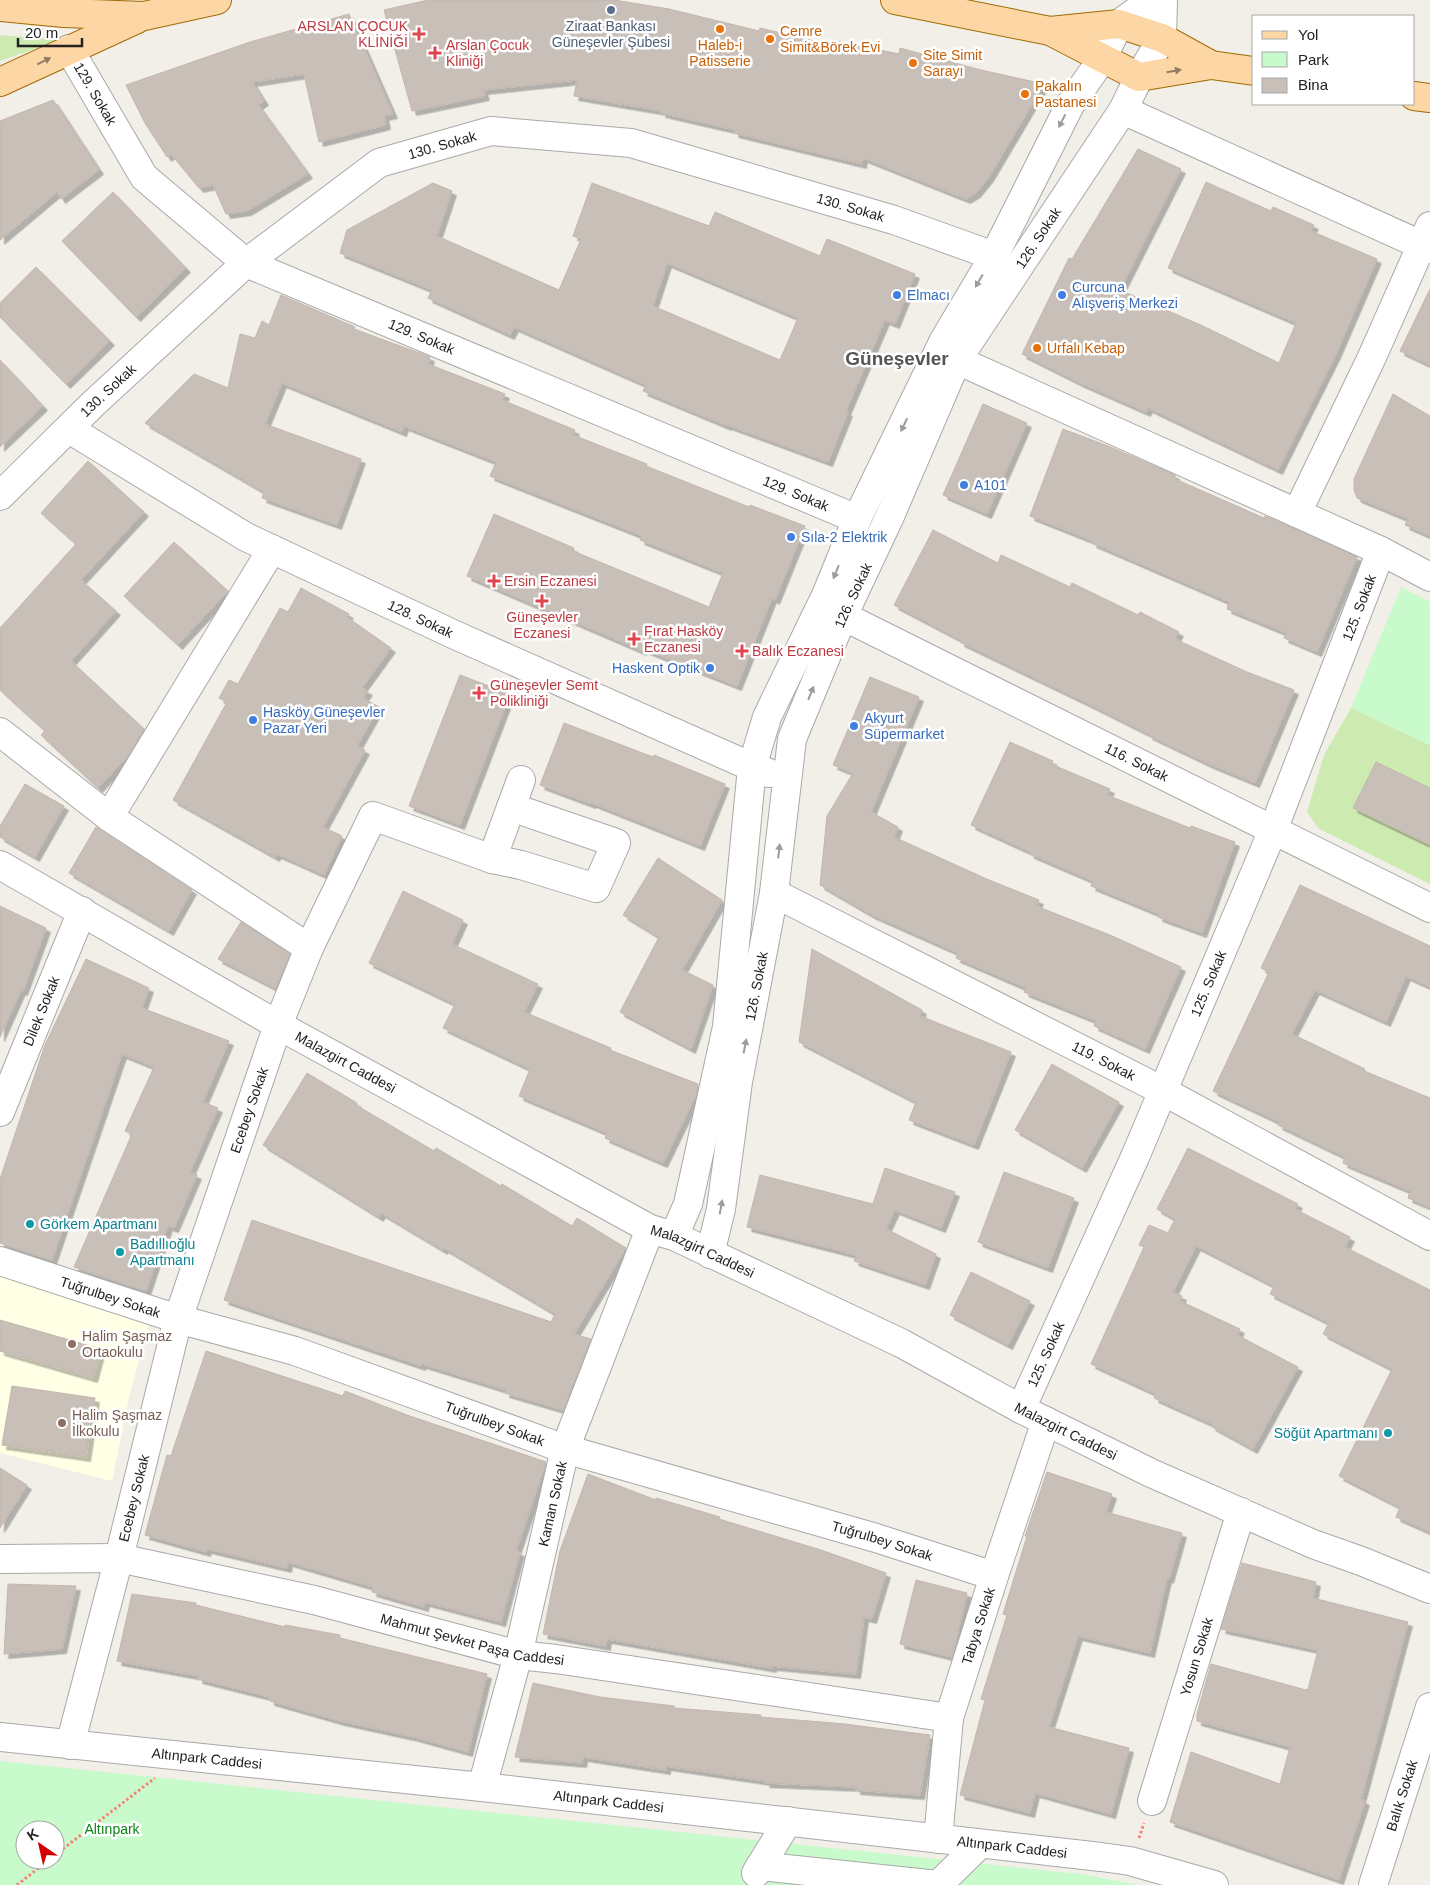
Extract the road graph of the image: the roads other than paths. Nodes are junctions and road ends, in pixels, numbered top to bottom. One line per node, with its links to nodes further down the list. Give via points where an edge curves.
1 (217, 0): 7 (main road)
2 (895, 0): 9 (main road)
3 (1152, 0): 8 (street, 126. Sokak)
4 (1163, 0): 10 (street, 126. Sokak)
5 (60, 6): 6 (main road); 7 (main road)
6 (0, 7)
7 (144, 16): 11 (main road)
8 (1119, 24): 9 (main road); 10 (main road); 12 (street, 126. Sokak)
9 (1050, 31): 12 (main road)
10 (1162, 38): 13 (main road); 15 (street, 126. Sokak)
11 (68, 49): 16 (main road, one-way to 11); 22 (street, 129. Sokak, via 144,177)
12 (1102, 59): 15 (main road); 21 (street, 126. Sokak, one-way to 21, via 1070,105)
13 (1211, 65): 14 (main road); 15 (main road, one-way to 13)
14 (1252, 71)
15 (1140, 77): 19 (street, 126. Sokak)
16 (0, 82)
17 (1415, 96): 18 (main road)
18 (1430, 98)
19 (1123, 110): 20 (street); 23 (street, 126. Sokak)
20 (1427, 240): 26 (street)
21 (994, 256): 22 (street, 130. Sokak, via 894,220 631,143 491,131 379,163); 27 (street, 126. Sokak, one-way to 27, via 943,342)
22 (246, 263): 24 (street, 130. Sokak); 27 (street, 129. Sokak)
23 (957, 360): 26 (street); 31 (street, 126. Sokak)
24 (69, 429): 25 (street, 130. Sokak); 28 (street, 128. Sokak, via 246,537)
25 (0, 496)
26 (1297, 513): 29 (street)
27 (857, 519): 33 (street, 126. Sokak, one-way to 33, via 827,593 767,717)
28 (272, 549): 33 (street, 128. Sokak, via 455,635); 37 (street)
29 (1380, 551): 30 (street); 38 (street, 125. Sokak)
30 (1430, 577)
31 (843, 616): 34 (street, 126. Sokak, one-way to 31, via 792,739); 38 (street, 116. Sokak)
32 (0, 732): 37 (street)
33 (752, 767): 34 (street, 128. Sokak); 48 (street, 126. Sokak, via 727,1027 688,1204)
34 (788, 779): 41 (street, 126. Sokak, one-way to 34)
35 (521, 780): 36 (street)
36 (511, 807): 39 (street); 39 (street, via 616,843 596,888)
37 (108, 817): 44 (street)
38 (1273, 830): 42 (street, 116. Sokak); 46 (street, 125. Sokak)
39 (492, 859): 44 (street, Ecebey Sokak, via 373,816)
40 (0, 865): 43 (street, Malazgirt Caddesi)
41 (774, 893): 46 (street, 119. Sokak); 50 (street, 126. Sokak, one-way to 41, via 721,1209 738,1082)
42 (1430, 908)
43 (82, 911): 45 (street, Malazgirt Caddesi); 47 (street, Dilek Sokak)
44 (309, 948): 45 (street, Ecebey Sokak)
45 (278, 1025): 48 (street, Malazgirt Caddesi); 52 (street, Ecebey Sokak)
46 (1163, 1091): 49 (street, 119. Sokak); 53 (street, 125. Sokak)
47 (0, 1112)
48 (662, 1233): 50 (street, Malazgirt Caddesi); 55 (street, Kaman Sokak)
49 (1430, 1236)
50 (710, 1254): 53 (street, Malazgirt Caddesi, via 901,1343)
51 (0, 1261): 52 (street, Tuğrulbey Sokak)
52 (178, 1318): 55 (street, Tuğrulbey Sokak, via 295,1351); 57 (street, Ecebey Sokak)
53 (1021, 1409): 54 (street, Malazgirt Caddesi)
54 (1046, 1421): 56 (street, Malazgirt Caddesi, via 1151,1473); 59 (street, Tabya Sokak)
55 (565, 1449): 59 (street, Tuğrulbey Sokak, via 876,1538); 61 (street, Kaman Sokak)
56 (1241, 1512): 60 (street, Malazgirt Caddesi); 67 (street, Yosun Sokak)
57 (119, 1558): 58 (street, Mahmut Şevket Paşa Caddesi); 61 (street, Mahmut Şevket Paşa Caddesi, via 314,1600); 65 (street, Ecebey Sokak)
58 (0, 1559)
59 (994, 1576): 63 (street, Tabya Sokak)
60 (1430, 1589)
61 (518, 1655): 63 (street, Mahmut Şevket Paşa Caddesi); 66 (street, Kaman Sokak)
62 (1430, 1707): 72 (street, Balık Sokak)
63 (949, 1718): 69 (street, Tabya Sokak)
64 (0, 1737): 65 (street, Altınpark Caddesi)
65 (70, 1745): 66 (street, Altınpark Caddesi)
66 (482, 1787): 68 (street, Altınpark Caddesi)
67 (1152, 1801)
68 (788, 1821): 69 (street, Altınpark Caddesi); 70 (street, via 758,1869 938,1885)
69 (938, 1839): 70 (street, Altınpark Caddesi)
70 (980, 1844): 71 (street, Altınpark Caddesi, via 1130,1860)
71 (1214, 1885)
72 (1373, 1885)

